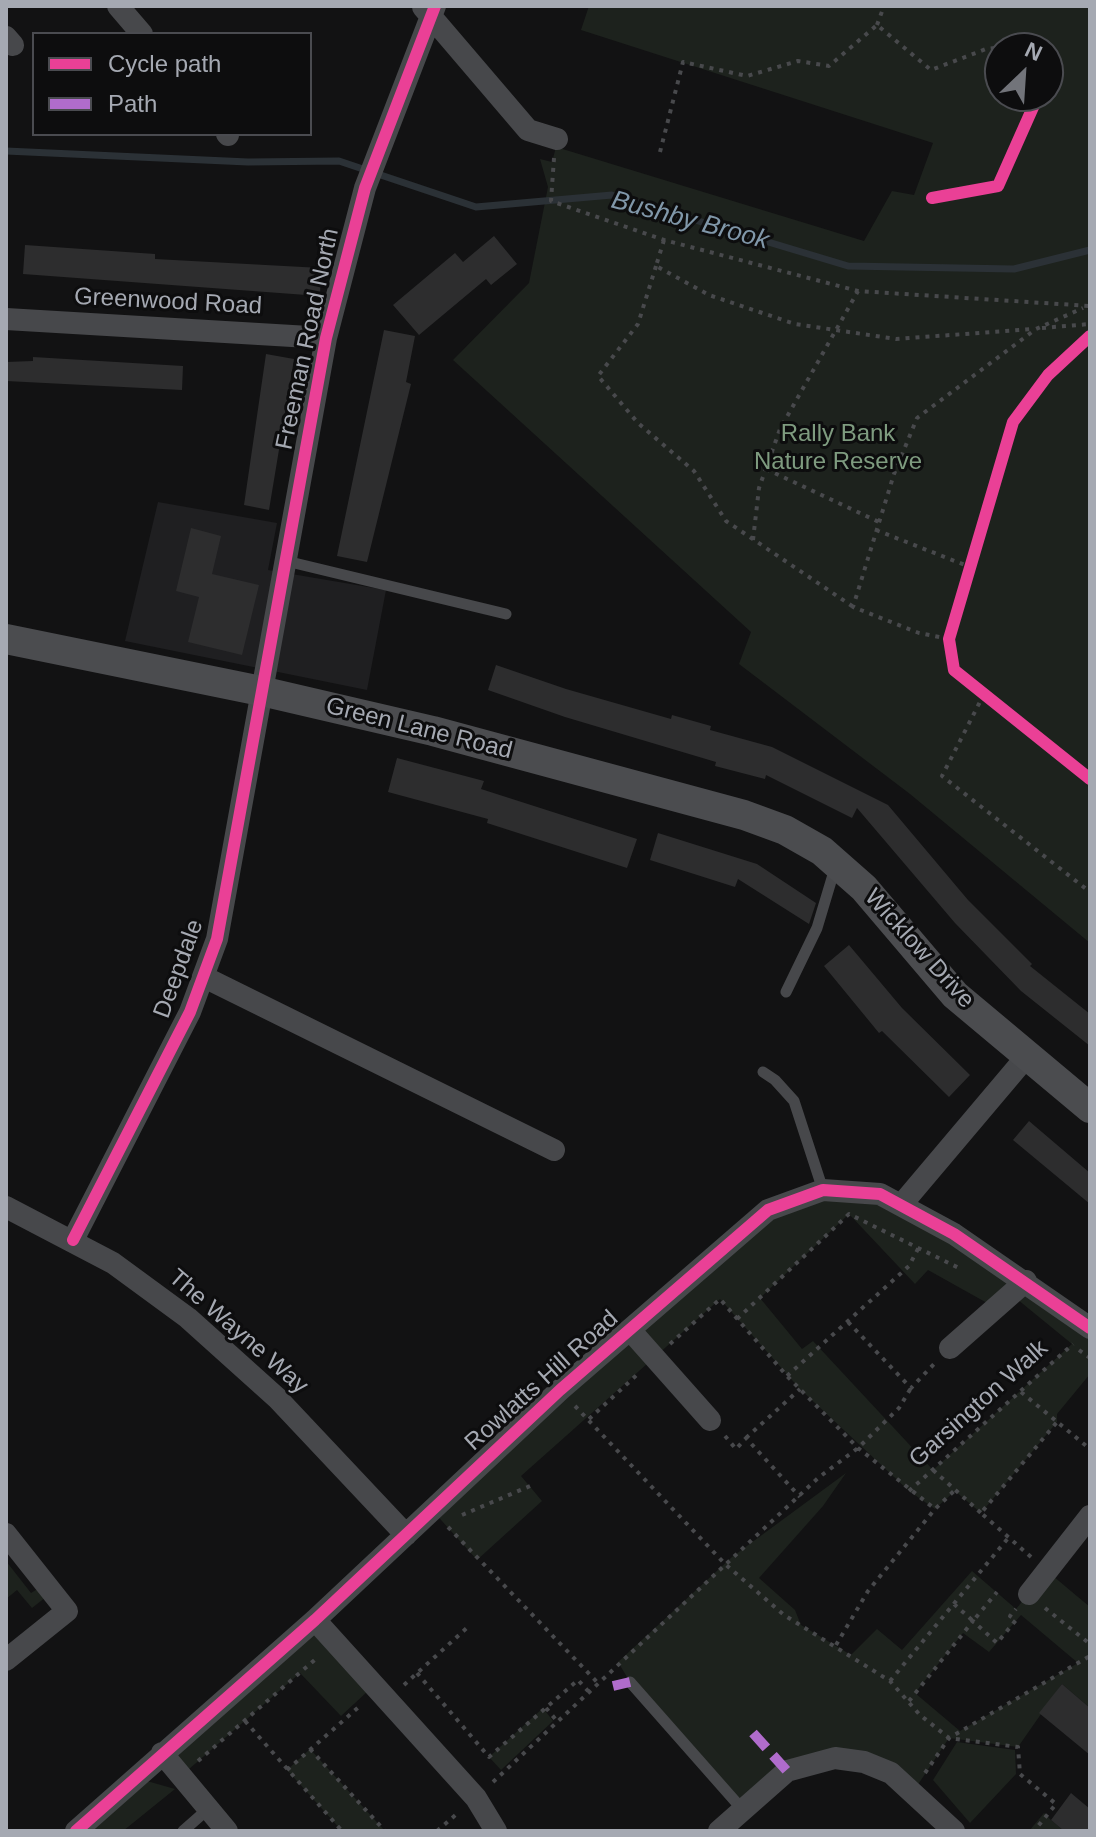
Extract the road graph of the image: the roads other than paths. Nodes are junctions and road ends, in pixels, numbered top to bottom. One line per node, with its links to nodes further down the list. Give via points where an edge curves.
1 (118, 6): 3 (street)
2 (430, 9): 4 (street, via 528,130); 6 (street, Freeman Road North, via 365,188)
3 (140, 32)
4 (556, 146)
5 (6, 319): 6 (street, Greenwood Road)
6 (326, 338): 7 (street, Freeman Road North)
7 (286, 561): 8 (lane); 10 (street, Freeman Road North)
8 (506, 614)
9 (6, 639): 10 (street, Green Lane Road)
10 (261, 691): 11 (street, Green Lane Road, via 433,731 744,815 785,830); 12 (street, Deepdale, via 226,901)
11 (830, 857): 13 (lane, via 817,928); 14 (street, Wicklow Drive, via 864,888 955,995)
12 (204, 977): 17 (street); 21 (street, Deepdale)
13 (786, 992)
14 (1027, 1056): 16 (street, Wicklow Drive); 19 (street)
15 (763, 1072): 18 (lane, via 794,1101)
16 (1090, 1108)
17 (554, 1150)
18 (823, 1190): 19 (street, Rowlatts Hill Road, via 880,1194); 24 (street, Rowlatts Hill Road, via 768,1210)
19 (902, 1204): 22 (street, Rowlatts Hill Road)
20 (6, 1207): 21 (street, The Wayne Way)
21 (73, 1240): 29 (street, The Wayne Way, via 151,1289 223,1348)
22 (1026, 1281): 23 (street, Rowlatts Hill Road); 25 (street)
23 (1090, 1328)
24 (631, 1331): 26 (street); 29 (street, Rowlatts Hill Road)
25 (950, 1348)
26 (710, 1420)
27 (1090, 1516): 30 (street)
28 (6, 1534): 32 (street, via 67,1611)
29 (406, 1535): 31 (street, Rowlatts Hill Road)
30 (1029, 1594)
31 (315, 1620): 34 (street, Rowlatts Hill Road); 40 (street, via 476,1798)
32 (7, 1657)
33 (630, 1682): 36 (lane)
34 (162, 1753): 35 (street); 37 (street, Rowlatts Hill Road)
35 (208, 1809): 38 (lane); 39 (street)
36 (742, 1809): 41 (street); 42 (street, via 787,1771 826,1759 849,1759 878,1767)
37 (76, 1831)
38 (183, 1831)
39 (227, 1831)
40 (496, 1831)
41 (719, 1831)
42 (954, 1831)

